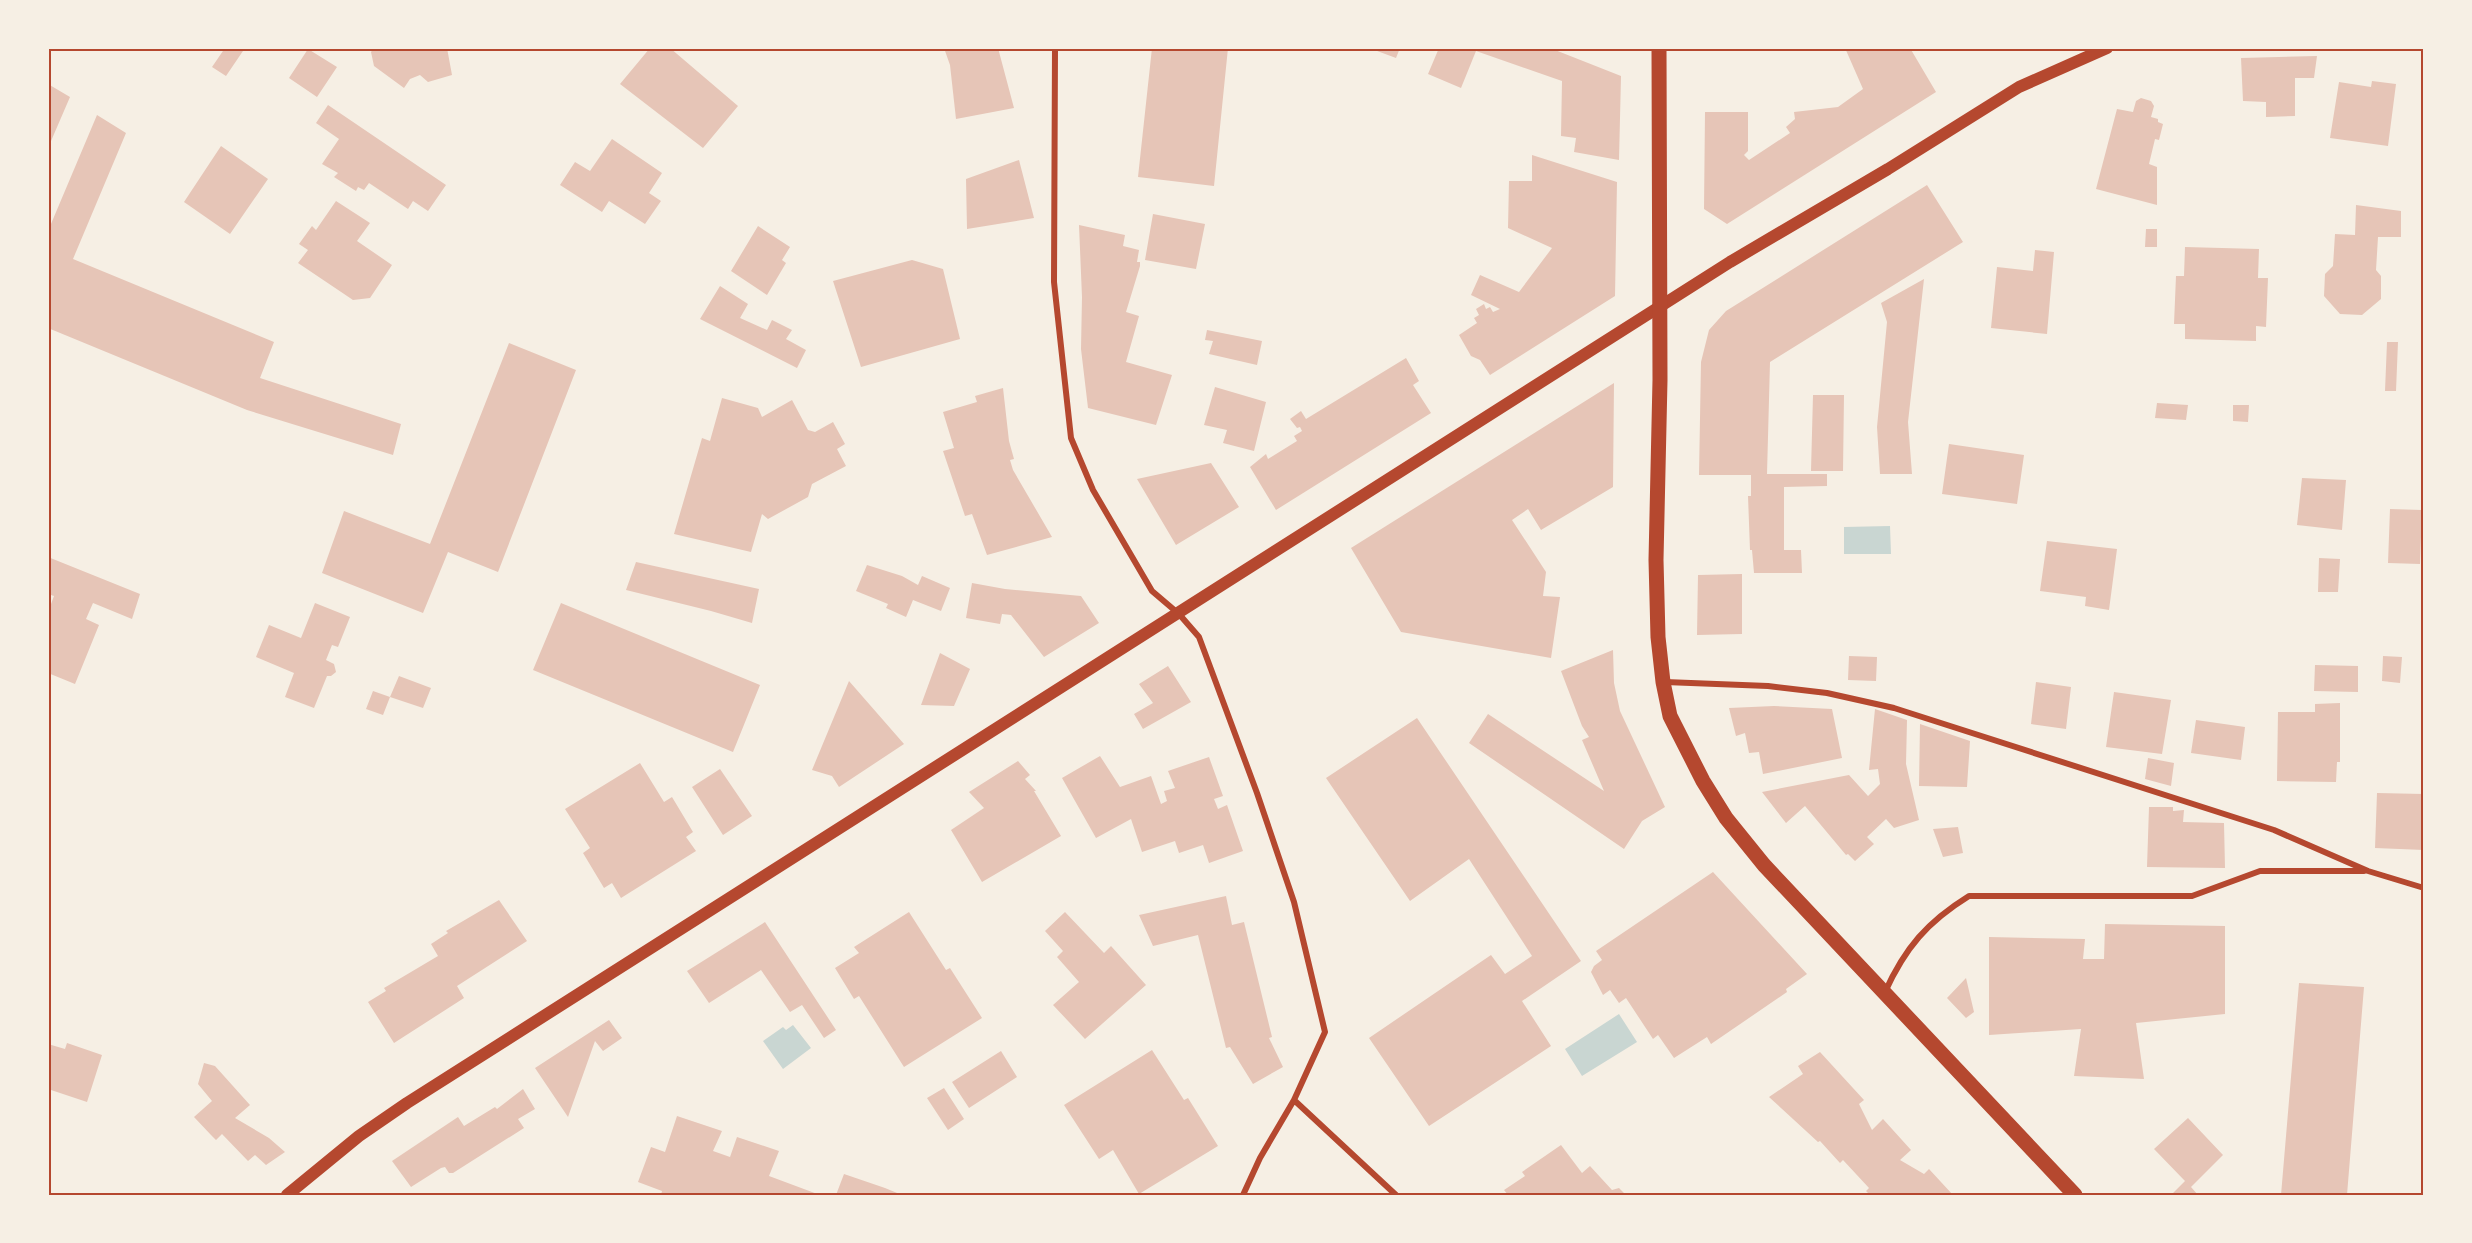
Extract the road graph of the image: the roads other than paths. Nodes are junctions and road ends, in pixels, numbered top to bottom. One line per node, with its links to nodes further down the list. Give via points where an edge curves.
1 (1055, 48): 5 (street, via 1054,282 1071,438 1094,490 1152,591)
2 (1659, 48): 4 (main road)
3 (2107, 48): 4 (main road, via 2019,87)
4 (1659, 309): 5 (main road); 6 (main road, via 1656,561)
5 (1179, 614): 10 (street, via 1199,637 1257,793 1294,902 1325,1032); 11 (main road, via 406,1103)
6 (1663, 682): 7 (street, via 1768,686 1827,693 1894,708 2274,830); 9 (main road, via 1670,716 1726,818 1764,865)
7 (2368, 871): 8 (street); 9 (street, via 2260,872 2192,896 1969,896 1944,911 1923,932 1901,959)
8 (2424, 888)
9 (1885, 993): 14 (main road)
10 (1294, 1100): 12 (street); 13 (street)
11 (287, 1195)
12 (1243, 1195)
13 (1396, 1195)
14 (2075, 1195)

